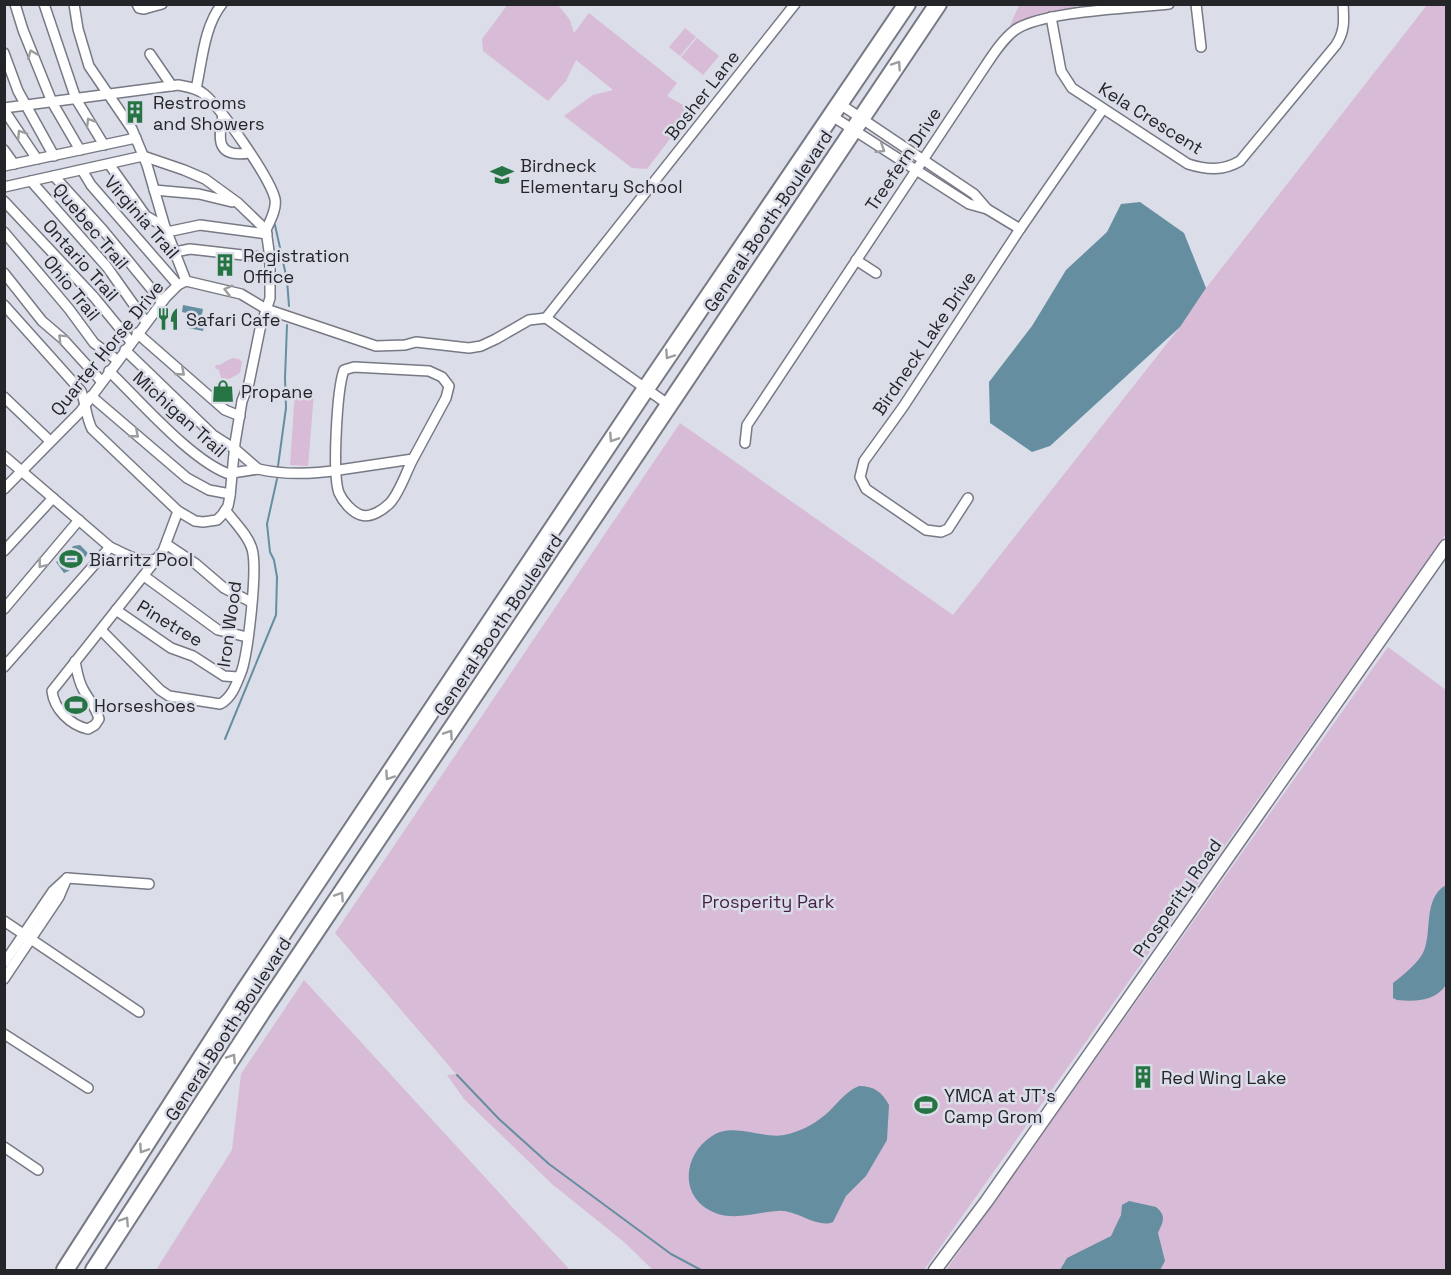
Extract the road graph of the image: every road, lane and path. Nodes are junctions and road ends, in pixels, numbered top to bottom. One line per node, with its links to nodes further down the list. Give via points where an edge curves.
1 (15, 4): 21 (street, one-way to 1)
2 (44, 4): 20 (street)
3 (74, 4): 19 (street, via 89,66)
4 (137, 4): 5 (street, via 144,9)
5 (162, 4)
6 (222, 4): 18 (street, via 208,35)
7 (795, 4): 61 (street, Bosher Lane)
8 (907, 4): 25 (highway, General Booth Boulevard)
9 (939, 4): 27 (highway, General Booth Boulevard, one-way to 9)
10 (1169, 4): 13 (street, Treefern Drive)
11 (1196, 4): 14 (street)
12 (1343, 4): 24 (street, Kela Crescent, via 1344,27 1336,45 1232,166 1203,169 1188,164)
13 (1051, 17): 24 (street, Kela Crescent, via 1065,79); 36 (street, Treefern Drive, via 1026,24 1006,39)
14 (1201, 47)
15 (4, 53): 22 (street)
16 (150, 54): 17 (street)
17 (172, 86): 18 (street); 19 (street)
18 (196, 89): 26 (street)
19 (108, 94): 20 (street); 28 (street)
20 (76, 99): 21 (street); 29 (street, one-way to 20)
21 (52, 102): 22 (street); 31 (street)
22 (26, 106): 23 (street); 33 (street)
23 (4, 109): 35 (street, one-way to 23)
24 (1103, 109): 49 (street, Birdneck Lake Drive)
25 (836, 110): 27 (street); 27 (street); 68 (highway, General Booth Boulevard, one-way to 68)
26 (223, 115): 32 (street); 32 (street, via 221,144 231,153)
27 (857, 124): 36 (street); 40 (street, one-way to 40); 71 (highway, General Booth Boulevard)
28 (136, 138): 29 (street); 34 (street)
29 (104, 145): 31 (street)
30 (4, 150): 38 (street)
31 (80, 150): 33 (street)
32 (249, 153): 51 (street, via 268,181 275,200)
33 (54, 156): 35 (street)
34 (143, 156): 37 (street); 44 (street); 46 (street, via 205,179)
35 (37, 159): 38 (street)
36 (922, 160): 40 (street, Treefern Drive); 47 (street, via 974,194)
37 (109, 164): 39 (street); 48 (street, via 146,216)
38 (9, 165)
39 (82, 170): 41 (street); 57 (street, Virginia Trail, via 91,185)
40 (915, 170): 47 (street, via 969,204); 54 (street, Treefern Drive)
41 (54, 176): 42 (street); 58 (street)
42 (31, 181): 43 (street); 62 (street, Quebec Trail, via 107,267)
43 (4, 187)
44 (154, 190): 46 (street); 48 (street)
45 (4, 201): 64 (street, Ontario Trail, via 94,297)
46 (238, 203): 51 (street)
47 (987, 209): 49 (street)
48 (166, 229): 51 (street, via 200,225); 52 (street)
49 (1020, 229): 85 (street, Birdneck Lake Drive, via 861,468 860,477 866,489 926,530 948,529)
50 (4, 232): 65 (street, Ohio Trail, via 94,343)
51 (267, 232): 53 (street)
52 (175, 252): 53 (street, via 190,249); 57 (street)
53 (270, 258): 60 (street, via 270,298)
54 (856, 260): 56 (street); 74 (street, Treefern Drive, via 747,425)
55 (4, 273): 67 (street, one-way to 55, via 42,321)
56 (876, 273)
57 (182, 283): 58 (street, Quarter Horse Drive); 60 (street, one-way to 57, via 242,294)
58 (162, 302): 62 (street, Quarter Horse Drive)
59 (4, 304): 70 (street)
60 (266, 309): 61 (street, via 376,346 416,342 469,348 481,346 529,320); 72 (street)
61 (546, 318): 68 (street)
62 (146, 322): 63 (street, Quarter Horse Drive)
63 (137, 333): 64 (street, Quarter Horse Drive); 72 (street, one-way to 72, via 225,410)
64 (128, 346): 65 (street, Quarter Horse Drive); 75 (street, Ontario Trail, via 213,435)
65 (117, 360): 66 (street, Quarter Horse Drive)
66 (109, 371): 67 (street, Quarter Horse Drive); 81 (street, Michigan Trail, via 193,452 218,471)
67 (102, 382): 70 (street, Quarter Horse Drive)
68 (645, 390): 71 (street); 113 (highway, General Booth Boulevard, one-way to 113, via 243,993)
69 (4, 397): 73 (street)
70 (88, 400): 73 (street, Quarter Horse Drive); 83 (street, one-way to 83, via 187,478 209,490); 86 (street, via 86,418 92,429)
71 (669, 405): 114 (highway, General Booth Boulevard, one-way to 71, via 263,1010)
72 (240, 416): 75 (street)
73 (50, 441): 79 (street, Quarter Horse Drive)
74 (745, 443)
75 (235, 449): 78 (street, Ontario Trail); 81 (street)
76 (4, 456): 79 (street)
77 (413, 459): 80 (street); 80 (street, via 390,502 377,513 363,516 352,511 339,494); 80 (street, via 446,399 449,386 442,376 429,371 354,367 344,370 342,377)
78 (258, 469): 80 (street); 81 (street)
79 (22, 470): 82 (street, Quarter Horse Drive); 84 (street)
80 (335, 471)
81 (232, 474): 83 (street)
82 (4, 489)
83 (231, 494): 87 (street)
84 (53, 498): 88 (street); 92 (street)
85 (968, 498)
86 (178, 511): 87 (street, via 203,522 217,520); 89 (street)
87 (226, 511): 95 (street, Iron Wood, via 250,541 254,561)
88 (79, 520): 91 (street); 96 (street, one-way to 96)
89 (166, 544): 93 (street); 95 (street, via 224,588)
90 (1446, 546): 115 (street, Prosperity Road)
91 (110, 547): 93 (street, via 143,560); 101 (street)
92 (4, 551)
93 (158, 558): 94 (street)
94 (144, 576): 97 (street); 99 (street, via 219,630)
95 (251, 602): 99 (street, Iron Wood)
96 (4, 609)
97 (116, 610): 98 (street); 102 (street, Pinetree, via 171,648 224,675)
98 (101, 630): 100 (street); 102 (street, Iron Wood, via 169,696 220,704 232,694)
99 (247, 637): 102 (street, Iron Wood)
100 (75, 661): 100 (street, via 82,688 99,718 88,729 72,723 53,700 52,691)
101 (4, 667)
102 (238, 677)
103 (149, 884): 105 (street, via 67,878 59,897)
104 (4, 921): 105 (street)
105 (28, 937): 106 (street); 107 (street); 108 (street)
106 (4, 963)
107 (4, 979)
108 (140, 1012)
109 (4, 1034): 110 (street)
110 (88, 1088)
111 (4, 1148): 112 (street)
112 (38, 1170)
113 (65, 1270)
114 (94, 1270)
115 (935, 1270)

